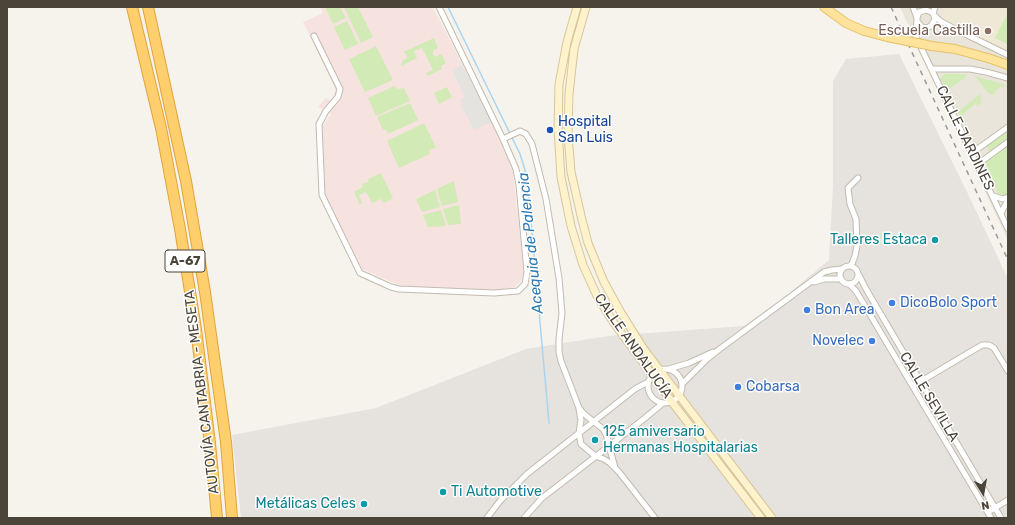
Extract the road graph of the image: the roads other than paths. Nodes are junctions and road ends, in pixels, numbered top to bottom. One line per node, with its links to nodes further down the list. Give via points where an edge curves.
1 (132, 7): 58 (highway, AUTOVÍA CANTABRIA - MESETA / A-67, via 161,128 182,237 210,443)
2 (148, 7): 59 (highway, AUTOVÍA CANTABRIA - MESETA / A-67, via 186,182 206,292 226,442)
3 (439, 7): 20 (street)
4 (577, 7): 42 (main road, CALLE ANDALUCÍA, via 559,84 557,113 561,177 571,226 583,265 597,296)
5 (586, 7): 40 (main road, CALLE ANDALUCÍA, via 574,49 569,94 568,135 571,172 588,242 604,282 643,348)
6 (824, 7): 16 (main road, bridge, via 846,23 864,31 955,49)
7 (914, 7): 9 (street); 11 (street)
8 (935, 7): 10 (street)
9 (926, 9): 10 (street); 11 (street, via 920,12)
10 (934, 15): 12 (street, via 933,25); 15 (street, via 940,21)
11 (917, 20): 12 (street); 14 (street)
12 (926, 28): 14 (street)
13 (314, 36): 20 (street, via 340,89 319,124 322,194 360,273 400,289 518,291 525,284 527,272 519,185)
14 (916, 37): 17 (street, CALLE JARDINES)
15 (1008, 55)
16 (1008, 65)
17 (932, 69): 18 (street, via 970,69); 23 (street, CALLE JARDINES)
18 (1008, 78)
19 (1008, 127): 22 (street)
20 (505, 138): 49 (street, via 520,131 526,134 532,144 546,198 559,278 559,352)
21 (1008, 142): 24 (street)
22 (985, 144): 23 (street); 24 (street)
23 (972, 153): 25 (street, CALLE JARDINES)
24 (991, 154): 25 (street)
25 (978, 164): 27 (street, CALLE JARDINES)
26 (858, 178): 32 (street, via 848,188 850,204 856,219 857,246)
27 (993, 196): 28 (street, via 1003,199); 30 (street, CALLE JARDINES)
28 (1008, 197)
29 (1008, 200): 30 (street)
30 (1001, 213): 31 (street, CALLE JARDINES)
31 (1008, 229)
32 (851, 266): 33 (street); 34 (street)
33 (842, 269): 35 (street); 36 (street, via 824,272)
34 (859, 275): 37 (street, via 855,282); 43 (street, CALLE SEVILLA)
35 (841, 279): 36 (street, via 824,279); 37 (street)
36 (809, 283): 38 (street)
37 (849, 284): 45 (street, CALLE SEVILLA, via 856,291)
38 (721, 348): 39 (street); 44 (street)
39 (669, 369): 40 (street); 44 (street, via 677,374)
40 (660, 370): 42 (street); 46 (main road, CALLE ANDALUCÍA)
41 (1008, 371): 43 (street, via 994,348 982,345)
42 (650, 379): 47 (main road, CALLE ANDALUCÍA); 48 (street, via 648,390 652,397); 50 (street)
43 (920, 382): 45 (street); 56 (street, CALLE SEVILLA)
44 (682, 384): 46 (street)
45 (913, 386): 57 (street, CALLE SEVILLA)
46 (680, 395): 47 (street); 64 (main road, CALLE ANDALUCÍA)
47 (672, 402): 48 (street); 63 (main road, CALLE ANDALUCÍA)
48 (663, 403): 52 (street)
49 (579, 408): 50 (street); 51 (street)
50 (593, 422): 51 (street); 52 (street, via 603,429)
51 (579, 433): 53 (street, via 581,444); 60 (street, via 527,474)
52 (610, 446): 53 (street); 54 (street)
53 (595, 456): 54 (street, via 604,459); 61 (street, via 542,498)
54 (615, 468): 62 (street)
55 (1008, 500): 56 (street)
56 (995, 508): 57 (street); 66 (street, CALLE SEVILLA)
57 (988, 512): 65 (street, CALLE SEVILLA)
58 (216, 518)
59 (232, 518)
60 (487, 518)
61 (524, 518)
62 (655, 518)
63 (761, 518)
64 (772, 518)
65 (991, 518)
66 (1002, 518)

